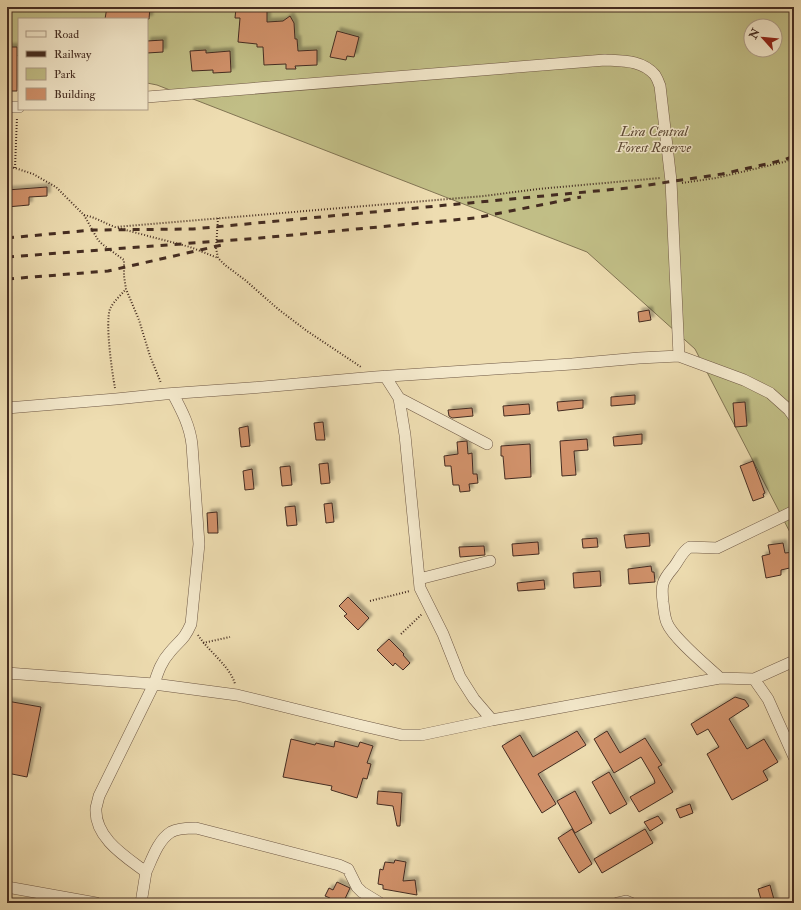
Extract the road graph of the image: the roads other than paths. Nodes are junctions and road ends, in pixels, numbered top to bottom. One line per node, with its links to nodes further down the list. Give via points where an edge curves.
1 (148, 97): 2 (street, via 605,60 630,61 641,65 655,75 660,86 671,181)
2 (679, 356): 3 (street); 7 (street, via 744,380 770,393)
3 (380, 377): 4 (street); 5 (street)
4 (169, 394): 6 (street); 16 (street, via 184,414 190,431 199,544 191,624 187,635 160,665)
5 (399, 398): 8 (street); 11 (street)
6 (7, 408)
7 (794, 417)
8 (487, 444)
9 (794, 511): 14 (street, via 717,548 690,547 661,587 667,624)
10 (490, 561): 11 (street)
11 (420, 584): 17 (street, via 460,677)
12 (794, 661): 15 (street)
13 (7, 673): 16 (street)
14 (720, 678): 15 (street); 17 (street)
15 (754, 679): 18 (street, via 768,699)
16 (154, 684): 17 (street, via 237,695 402,735 421,735); 19 (street, via 99,796 96,809 98,824 107,840)
17 (492, 720)
18 (794, 757)
19 (146, 872): 22 (street); 23 (street, via 163,839 175,830 196,828 339,865 348,869 362,892)
20 (7, 887): 21 (street)
21 (96, 903)
22 (142, 903)
23 (380, 903)
24 (617, 903): 25 (street)
25 (631, 903)

